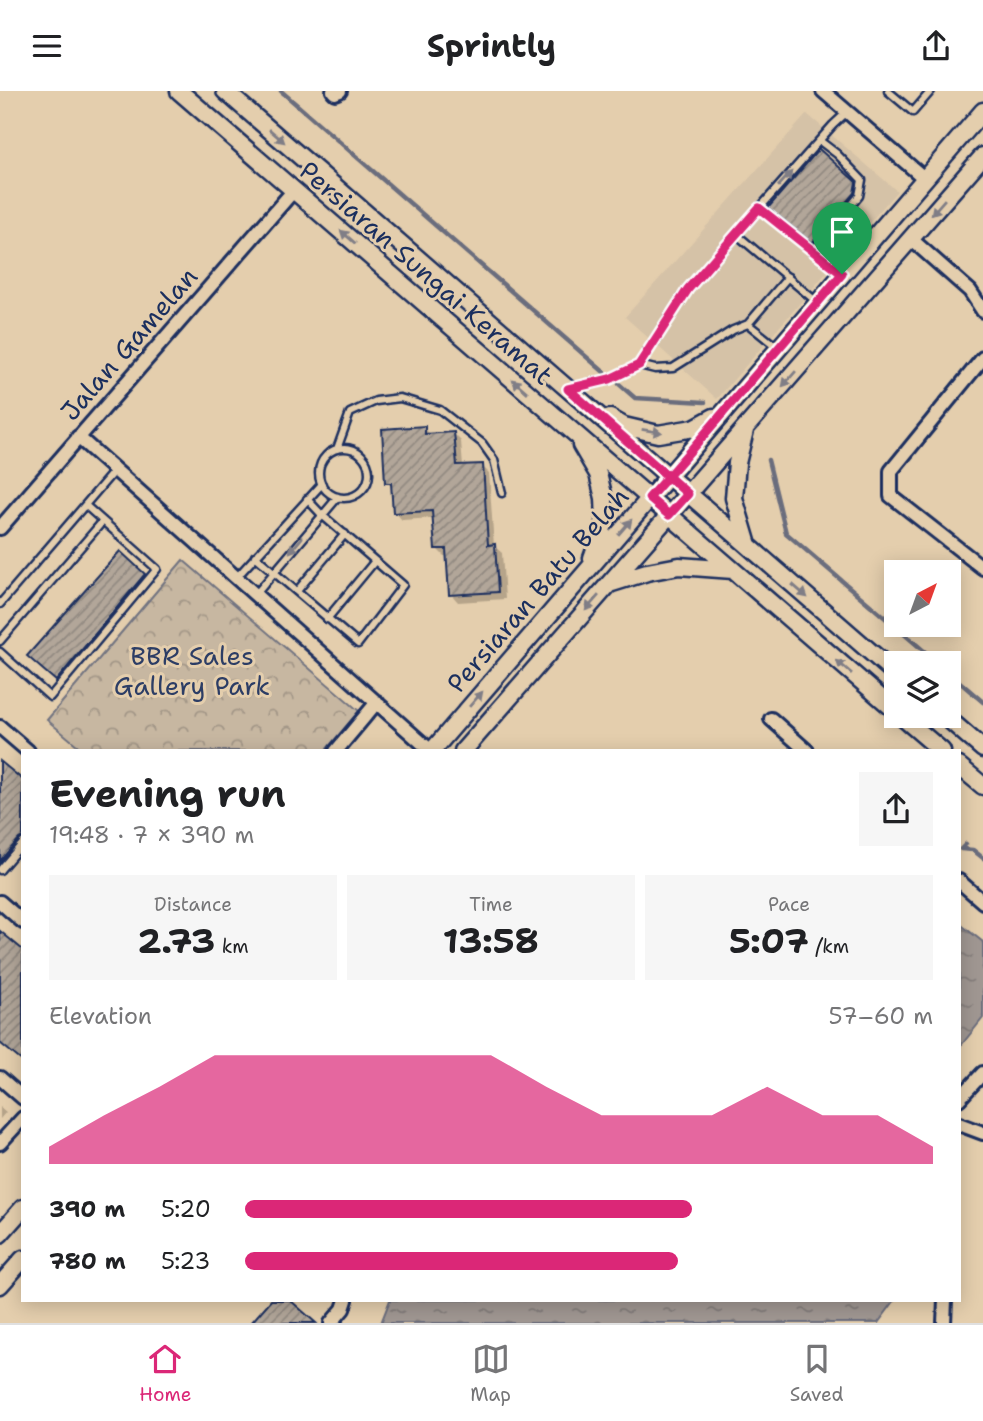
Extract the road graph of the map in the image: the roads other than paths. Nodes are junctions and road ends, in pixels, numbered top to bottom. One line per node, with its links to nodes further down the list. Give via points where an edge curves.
1 (179, 91): 11 (street, Persiaran Sungai Keramat)
2 (225, 91): 24 (street, Persiaran Sungai Keramat, one-way to 24)
3 (823, 91): 7 (street)
4 (888, 91): 5 (lane, via 913,112)
5 (931, 91)
6 (983, 111): 10 (street, Persiaran Batu Belah)
7 (847, 112): 8 (lane); 10 (street)
8 (820, 141): 12 (lane, one-way to 8); 15 (lane, via 862,180 859,196)
9 (983, 156): 14 (street, Persiaran Batu Belah, one-way to 14)
10 (925, 179): 16 (street, Persiaran Batu Belah)
11 (294, 190): 28 (street, Persiaran Sungai Keramat, one-way to 11); 29 (street, Jalan Gamelan)
12 (759, 208): 13 (lane); 15 (lane)
13 (737, 234): 17 (lane); 23 (lane, via 688,289)
14 (911, 239): 19 (street, via 970,291); 27 (street, Persiaran Batu Belah, one-way to 27)
15 (813, 251): 16 (lane)
16 (842, 274): 18 (street, Persiaran Batu Belah)
17 (788, 277): 18 (lane); 20 (lane)
18 (818, 303): 21 (street, Persiaran Batu Belah)
19 (983, 311)
20 (748, 324): 21 (lane); 23 (lane, via 673,368)
21 (778, 349): 26 (street, Persiaran Batu Belah)
22 (983, 358): 48 (street, via 891,471 891,496)
23 (639, 365): 24 (lane, via 610,379)
24 (568, 389): 25 (street, Persiaran Sungai Keramat)
25 (589, 408): 26 (street, one-way to 26, via 624,426 658,434 694,428); 32 (street, Persiaran Sungai Keramat)
26 (725, 410): 32 (street, Persiaran Batu Belah)
27 (746, 428): 35 (street, Persiaran Batu Belah); 45 (street, via 734,498)
28 (572, 431): 37 (street, Persiaran Sungai Keramat); 50 (street, via 598,474 604,498 605,522)
29 (78, 437): 31 (street); 43 (street, Jalan Gamelan)
30 (337, 449): 33 (lane, via 323,459); 34 (lane, via 350,413 376,401 400,398 440,410 482,443 494,460); 36 (lane, via 360,453 369,476 362,491)
31 (116, 470): 39 (lane); 52 (street)
32 (668, 477): 35 (street, Persiaran Sungai Keramat); 37 (street, Persiaran Batu Belah)
33 (322, 484): 36 (lane); 38 (lane)
34 (502, 493)
35 (688, 494): 41 (street, Persiaran Batu Belah); 45 (street, Persiaran Sungai Keramat)
36 (338, 497): 40 (lane)
37 (649, 498): 41 (street, Persiaran Sungai Keramat); 50 (street, Persiaran Batu Belah, one-way to 37)
38 (307, 499): 40 (lane); 46 (lane)
39 (85, 505): 42 (lane); 56 (lane)
40 (322, 515): 44 (lane); 51 (lane, one-way to 51)
41 (669, 515): 49 (street, Persiaran Sungai Keramat); 53 (street, Persiaran Batu Belah)
42 (103, 521): 58 (lane); 59 (lane, via 157,569 50,697)
43 (0, 529)
44 (345, 534): 47 (lane); 54 (lane)
45 (749, 546): 60 (street, Persiaran Sungai Keramat, one-way to 60)
46 (255, 557): 51 (lane); 52 (lane)
47 (375, 561): 57 (lane); 57 (lane, via 403,585 358,644)
48 (983, 568)
49 (733, 570): 53 (street, via 679,566); 61 (street, Persiaran Sungai Keramat, one-way to 49)
50 (587, 571): 70 (street, Persiaran Batu Belah, one-way to 50)
51 (274, 572): 54 (lane); 55 (lane)
52 (236, 578): 55 (street)
53 (609, 584): 71 (street, Persiaran Batu Belah, one-way to 71)
54 (297, 591): 57 (lane)
55 (255, 594): 62 (street)
56 (0, 604)
57 (327, 619)
58 (0, 641)
59 (0, 652)
60 (884, 664)
61 (884, 701)
62 (377, 702): 68 (street); 69 (street)
63 (771, 719): 72 (street)
64 (0, 727): 67 (street)
65 (915, 728): 73 (street)
66 (959, 728): 74 (street)
67 (26, 749)
68 (338, 749)
69 (429, 749)
70 (433, 749)
71 (465, 749)
72 (805, 749)
73 (940, 749)
74 (983, 749)
75 (961, 768): 76 (street)
76 (983, 786)
77 (21, 845): 78 (lane)
78 (0, 870)
79 (961, 883): 81 (street)
80 (0, 902): 82 (street)
81 (983, 902)
82 (21, 920)
83 (983, 1073): 86 (street)
84 (0, 1078): 85 (street)
85 (21, 1096)
86 (961, 1097)
87 (21, 1120): 90 (street)
88 (961, 1125): 89 (street)
89 (983, 1133)
90 (0, 1143)
91 (21, 1210): 92 (street)
92 (0, 1234)
93 (21, 1261): 94 (street)
94 (0, 1285)
95 (345, 1302): 97 (street)
96 (945, 1302): 98 (street)
97 (331, 1323)
98 (944, 1323)

